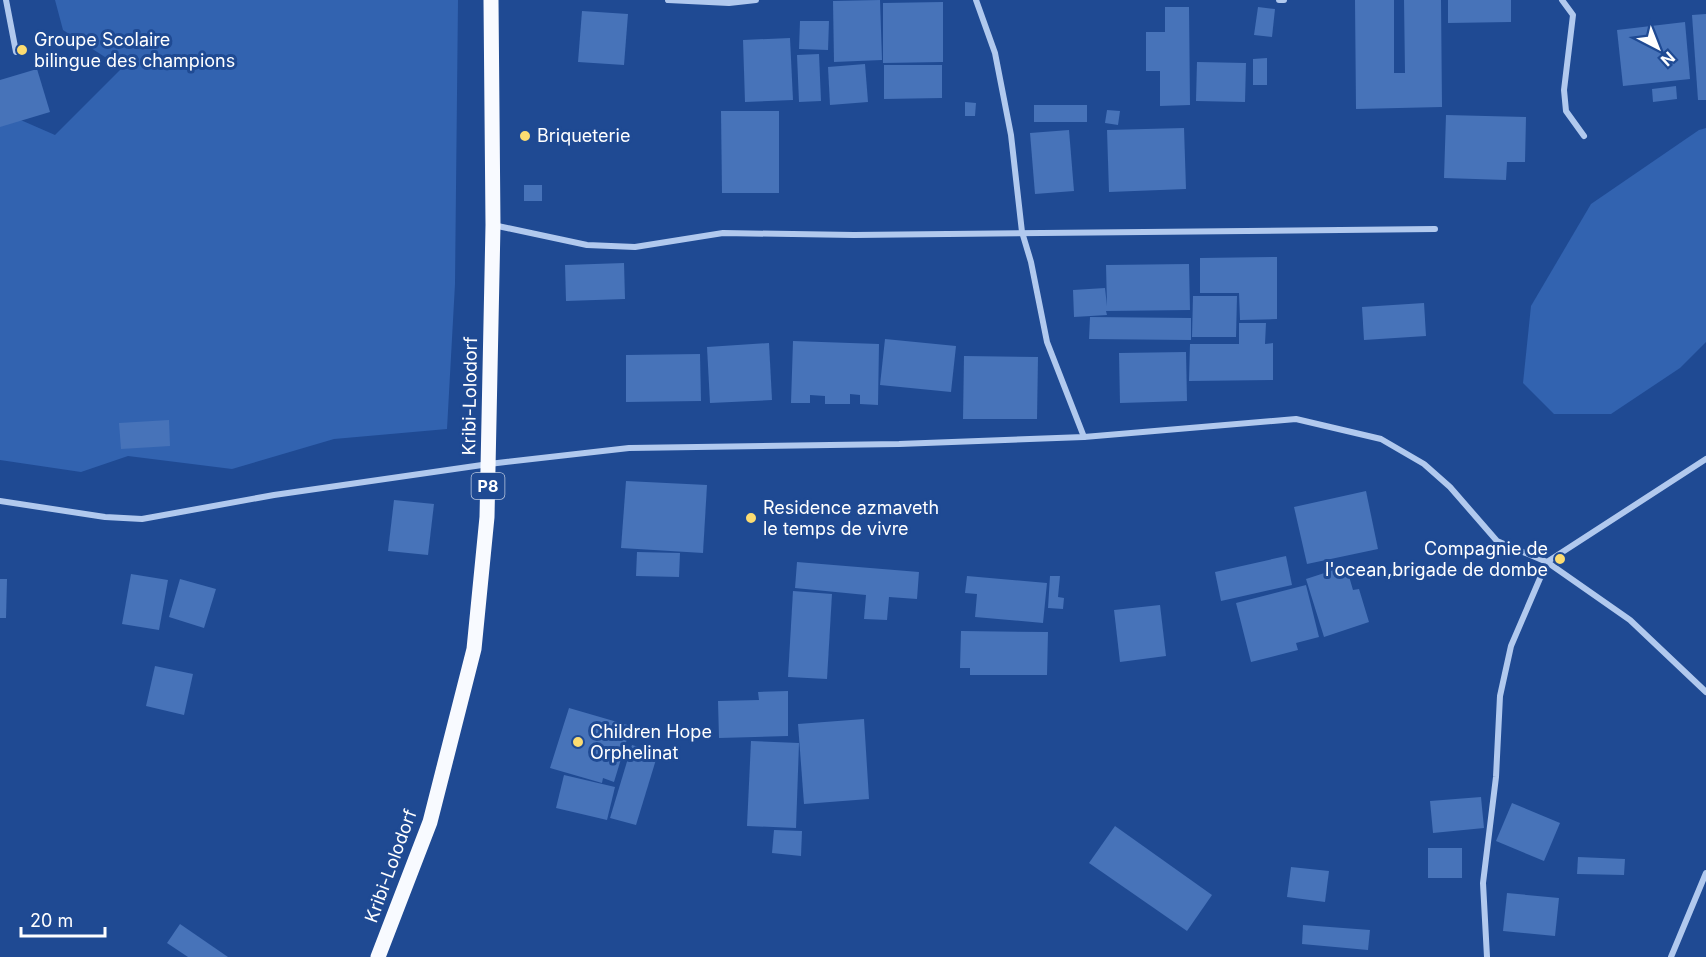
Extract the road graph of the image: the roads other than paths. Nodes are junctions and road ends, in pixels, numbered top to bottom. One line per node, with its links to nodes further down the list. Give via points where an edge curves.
1 (6, 0): 9 (street)
2 (491, 0): 11 (main road, Kribi-Lolodorf / P8)
3 (668, 0): 4 (street)
4 (756, 0)
5 (975, 0): 13 (street, via 995,53 1011,135)
6 (1279, 0): 7 (street)
7 (1284, 0)
8 (1562, 0): 10 (street, via 1573,15 1564,90 1566,111)
9 (16, 52)
10 (1584, 136)
11 (493, 225): 13 (street, via 587,245 635,247 723,233); 16 (main road, Kribi-Lolodorf / P8)
12 (1435, 230): 13 (street)
13 (1022, 232): 14 (street, via 1047,342)
14 (1084, 437): 16 (street, via 629,448); 18 (street, via 1296,418 1381,439 1424,464 1450,487 1497,541)
15 (1706, 459): 18 (street)
16 (489, 464): 17 (street, via 274,495 142,519); 21 (main road, Kribi-Lolodorf / P8, via 488,517 474,649 430,822)
17 (0, 501)
18 (1547, 562): 19 (street, via 1630,620); 22 (street, via 1511,646 1500,696 1496,777 1483,883)
19 (1706, 692)
20 (1706, 873): 23 (street)
21 (378, 957)
22 (1487, 957)
23 (1671, 957)

